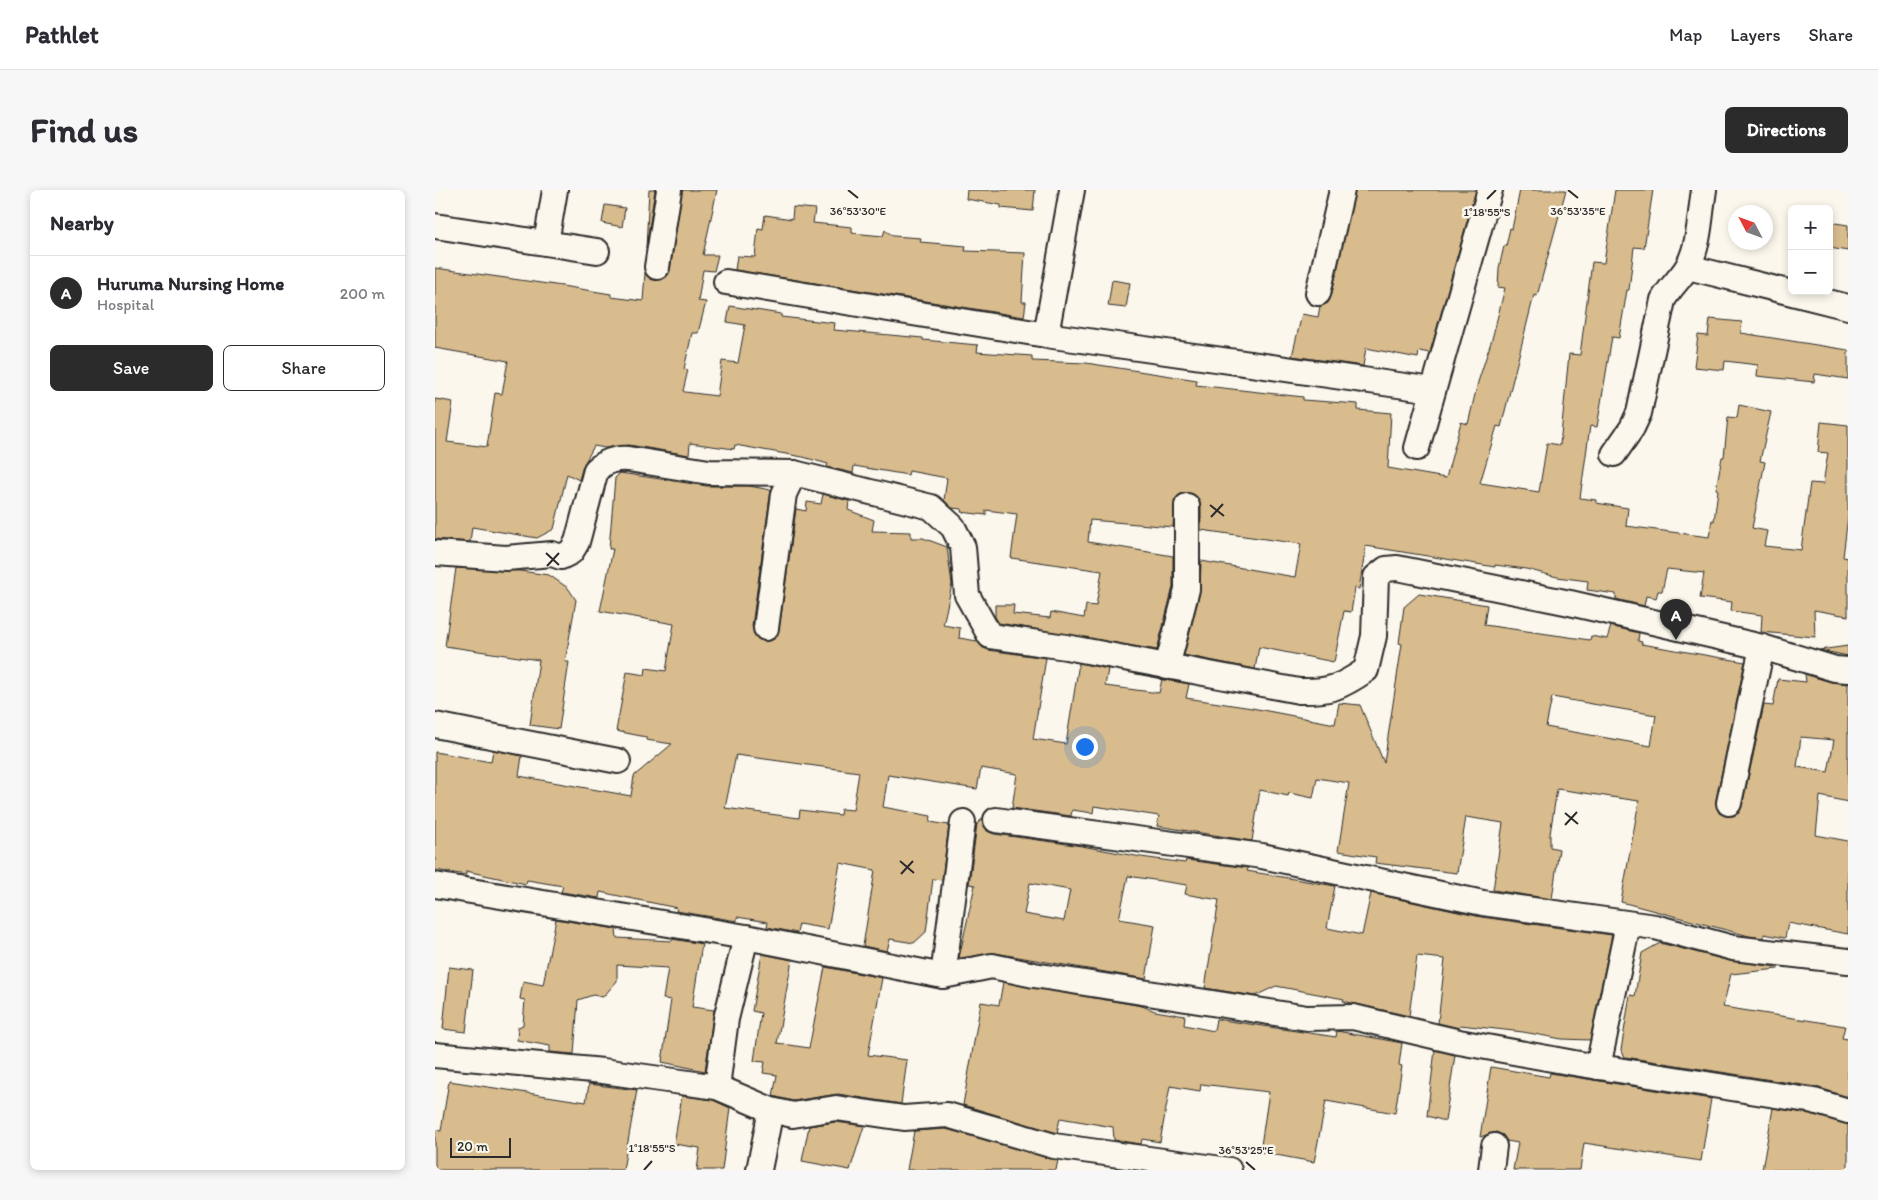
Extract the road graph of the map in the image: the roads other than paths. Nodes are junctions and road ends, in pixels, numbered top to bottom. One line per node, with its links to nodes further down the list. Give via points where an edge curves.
1 (555, 190): 8 (street)
2 (669, 190): 11 (street)
3 (1072, 190): 15 (street)
4 (1341, 190): 13 (street)
5 (1490, 190): 16 (street)
6 (1704, 190): 10 (street)
7 (435, 226): 8 (street)
8 (546, 243): 9 (street)
9 (597, 251)
10 (1688, 266): 14 (street); 18 (street, via 1663,300 1639,413)
11 (657, 267)
12 (726, 282): 15 (street)
13 (1318, 293)
14 (1848, 307)
15 (1046, 335): 16 (street)
16 (1433, 390): 17 (street)
17 (1417, 448)
18 (1614, 454)
19 (794, 473): 21 (street, via 709,472 617,458 603,463 596,470 577,542 571,552 561,557 552,554 506,558); 22 (street, via 784,494); 24 (street, via 931,506 953,527 963,547 967,596 991,636)
20 (1187, 506): 24 (street, via 1187,589)
21 (435, 553)
22 (766, 628)
23 (1762, 647): 24 (street, via 1397,568 1386,569 1377,577 1374,636 1366,670 1341,686 1321,692 1299,691); 25 (street); 28 (street)
24 (1167, 667)
25 (1848, 670)
26 (435, 725): 27 (street)
27 (618, 761)
28 (1729, 803)
29 (997, 820): 32 (street, via 1262,856 1483,903)
30 (963, 822): 35 (street)
31 (435, 885): 33 (street)
32 (1628, 924): 34 (street, via 1655,927 1733,948); 37 (street)
33 (746, 937): 35 (street); 38 (street, via 725,1019)
34 (1848, 961)
35 (943, 976): 37 (street, via 992,966 1307,1018 1353,1016 1459,1042)
36 (435, 1055): 38 (street, via 603,1071)
37 (1597, 1067): 40 (street, via 1814,1101)
38 (717, 1087): 39 (street)
39 (771, 1110): 42 (street); 43 (street, via 793,1115 837,1108 904,1118 947,1115 1054,1146)
40 (1848, 1111)
41 (1494, 1146): 44 (street)
42 (759, 1170)
43 (1229, 1170)
44 (1491, 1170)

